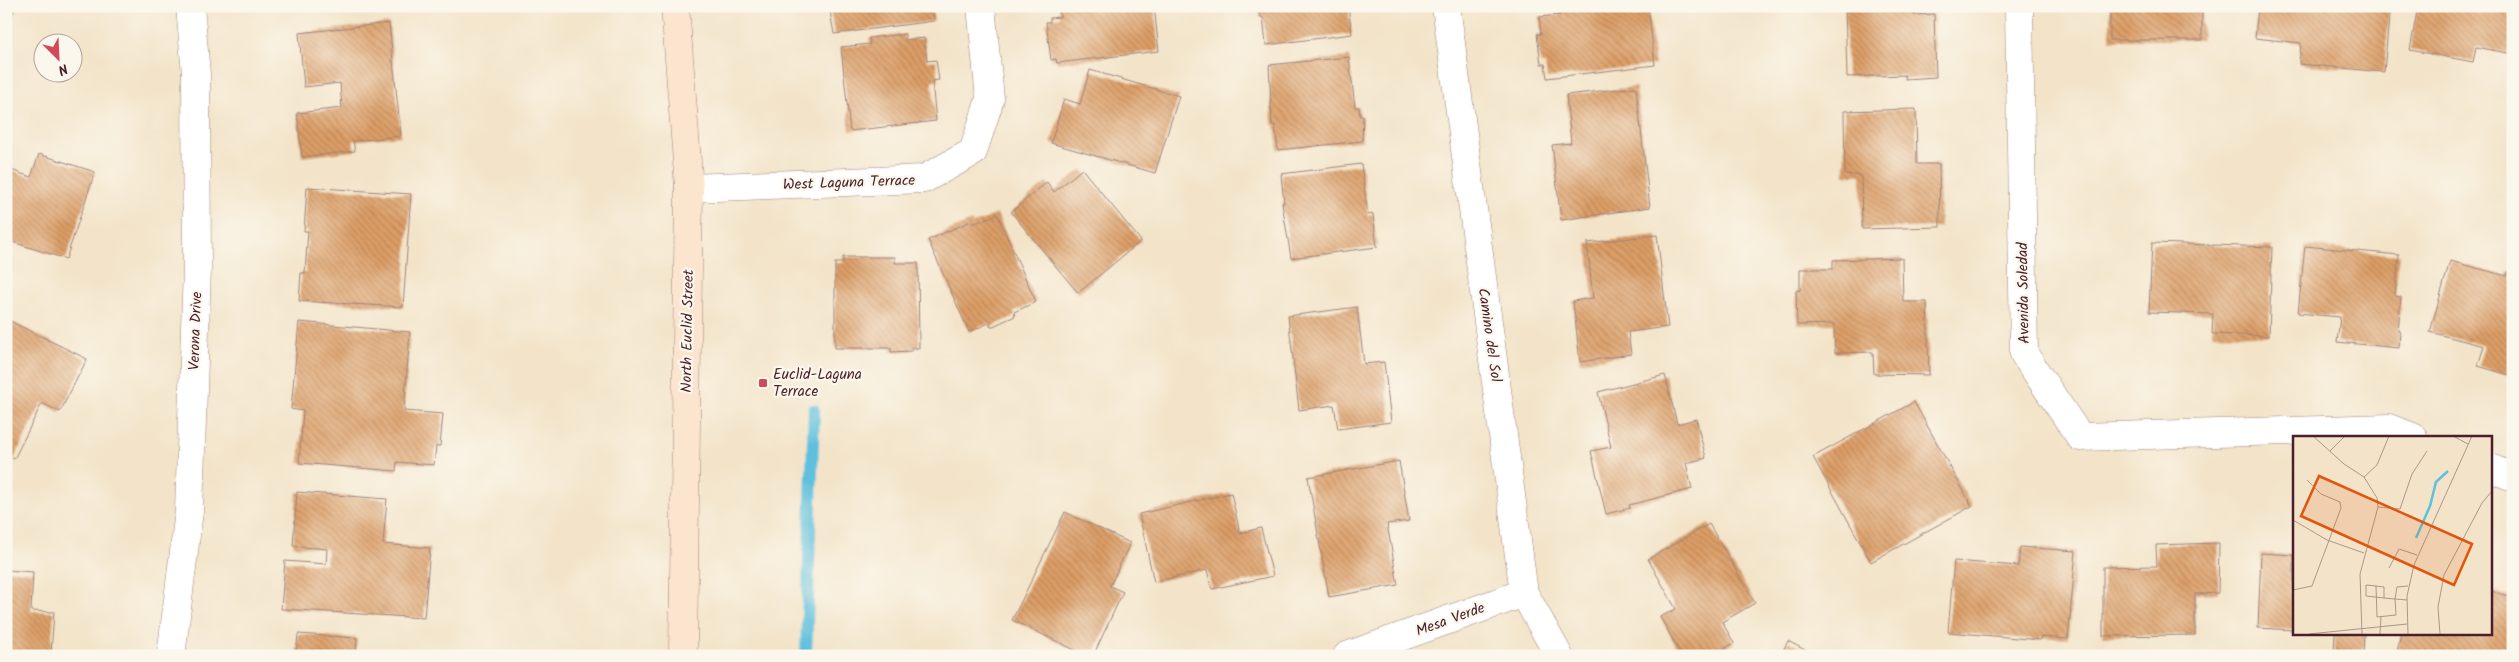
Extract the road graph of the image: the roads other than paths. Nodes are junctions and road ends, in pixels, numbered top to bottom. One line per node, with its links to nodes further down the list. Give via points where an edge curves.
1 (190, 6): 11 (street, Verona Drive, via 196,74 197,268 189,511)
2 (675, 6): 6 (main road, North Euclid Street)
3 (981, 6): 6 (street, West Laguna Terrace, via 990,99 973,152 924,179)
4 (1446, 6): 10 (street, Camino del Sol)
5 (2019, 6): 7 (street, Avenida Soledad, via 2024,354 2080,437 2389,428)
6 (689, 188): 12 (main road, North Euclid Street)
7 (2410, 436)
8 (2492, 469): 9 (street)
9 (2513, 477)
10 (1524, 593): 13 (street, Mesa Verde); 14 (street, Camino del Sol)
11 (171, 656)
12 (683, 656)
13 (1347, 656)
14 (1559, 656)

